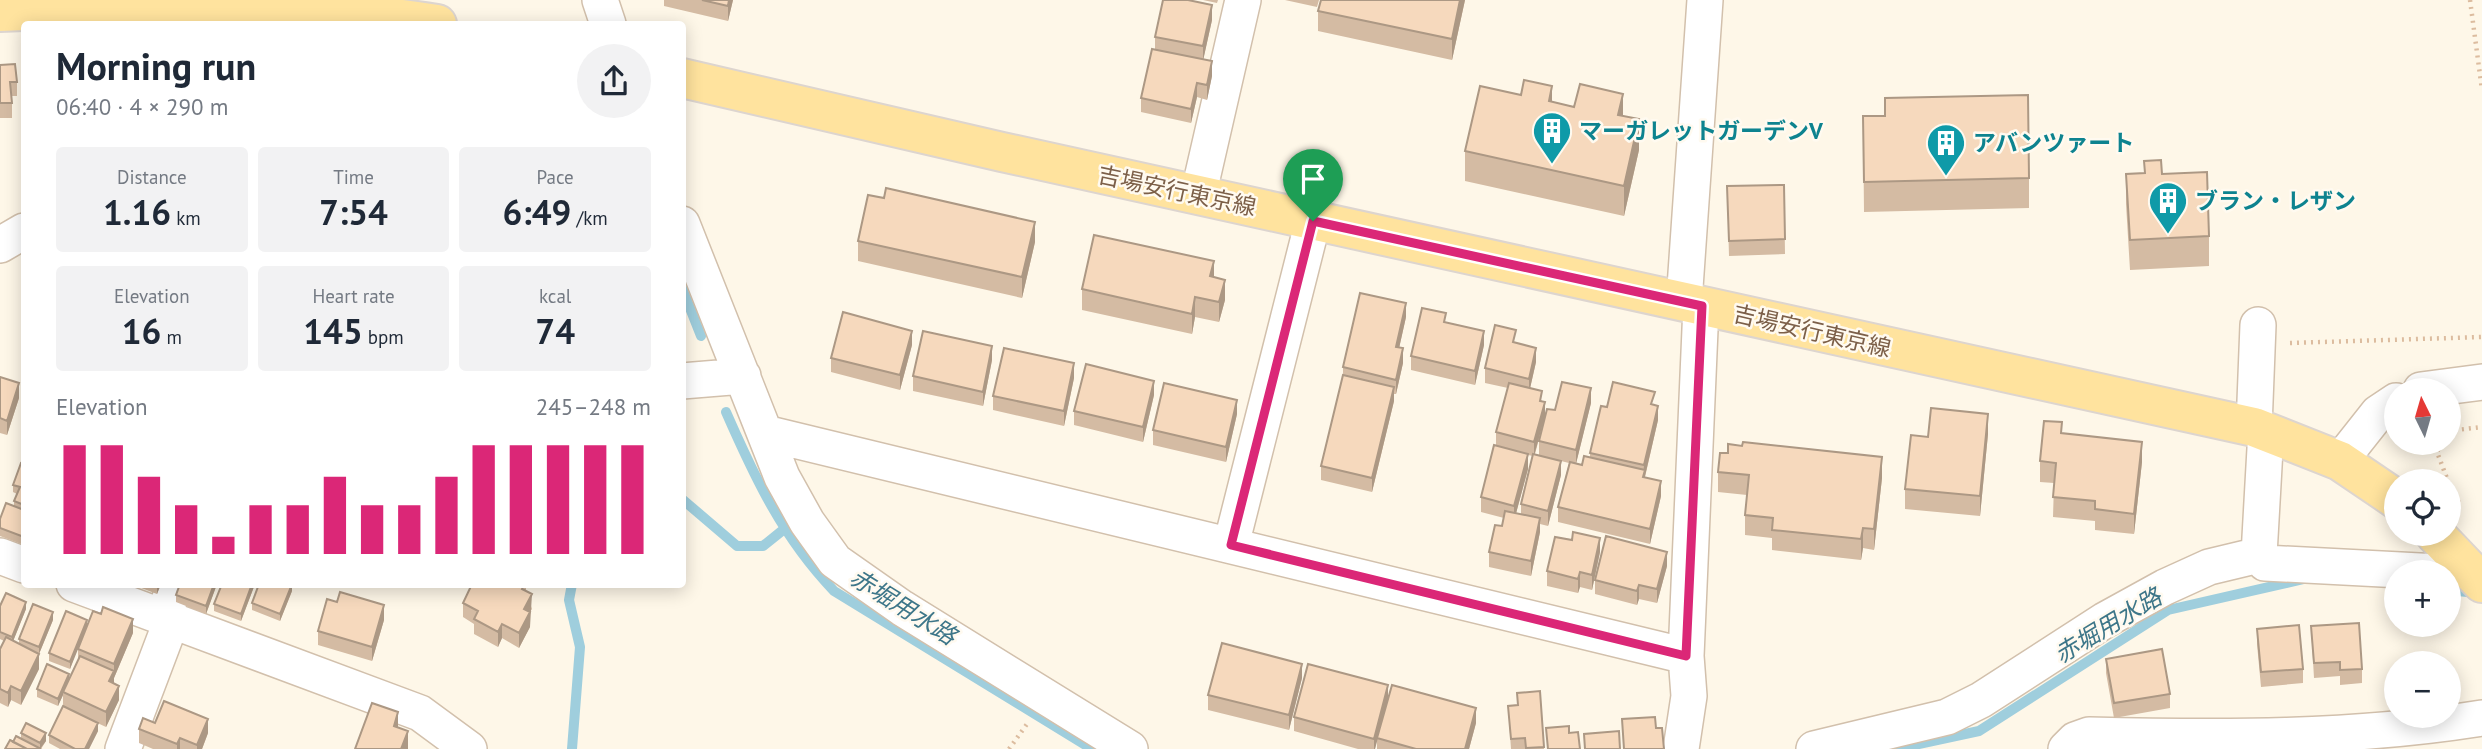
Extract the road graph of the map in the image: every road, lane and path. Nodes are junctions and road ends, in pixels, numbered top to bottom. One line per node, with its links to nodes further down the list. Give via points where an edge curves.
1 (600, 0): 9 (street)
2 (1243, 0): 12 (street)
3 (1705, 0): 17 (street)
4 (2470, 0): 11 (path)
5 (123, 3): 7 (main road); 8 (main road, via 299,7)
6 (0, 12): 7 (main road)
7 (73, 17)
8 (403, 21)
9 (607, 21)
10 (686, 79): 12 (main road, 吉場安行東京線)
11 (2482, 90)
12 (1198, 196): 13 (main road, 吉場安行東京線)
13 (1313, 221): 17 (main road, 吉場安行東京線); 31 (street)
14 (21, 232): 16 (street)
15 (686, 233): 20 (street)
16 (0, 245)
17 (1693, 304): 26 (main road, 吉場安行東京線); 41 (street)
18 (2270, 334): 19 (path); 26 (street)
19 (2482, 337)
20 (743, 376): 21 (street); 28 (street)
21 (686, 381)
22 (2482, 382): 23 (street)
23 (2461, 385)
24 (2384, 408): 29 (street)
25 (2482, 427): 27 (path)
26 (2260, 429): 29 (main road, 吉場安行東京線); 33 (street)
27 (2461, 429)
28 (765, 433): 31 (street); 46 (street, via 782,477 835,561 902,608)
29 (2340, 461): 30 (main road, 吉場安行東京線)
30 (2384, 491)
31 (1231, 545): 41 (street)
32 (2445, 546): 37 (main road)
33 (2259, 555): 36 (street, via 2265,563); 48 (street, via 2209,567 2165,587 1947,717)
34 (0, 556): 35 (street)
35 (21, 564)
36 (2384, 569)
37 (2472, 578)
38 (85, 588): 40 (street)
39 (175, 588): 40 (street)
40 (167, 620): 44 (street); 45 (street, via 420,713)
41 (1686, 656): 47 (street, via 1689,696)
42 (2482, 718): 43 (street)
43 (2409, 739): 49 (street, via 2089,735)
44 (123, 749)
45 (469, 749)
46 (1130, 749)
47 (1681, 749)
48 (1814, 749)
49 (2066, 749)

